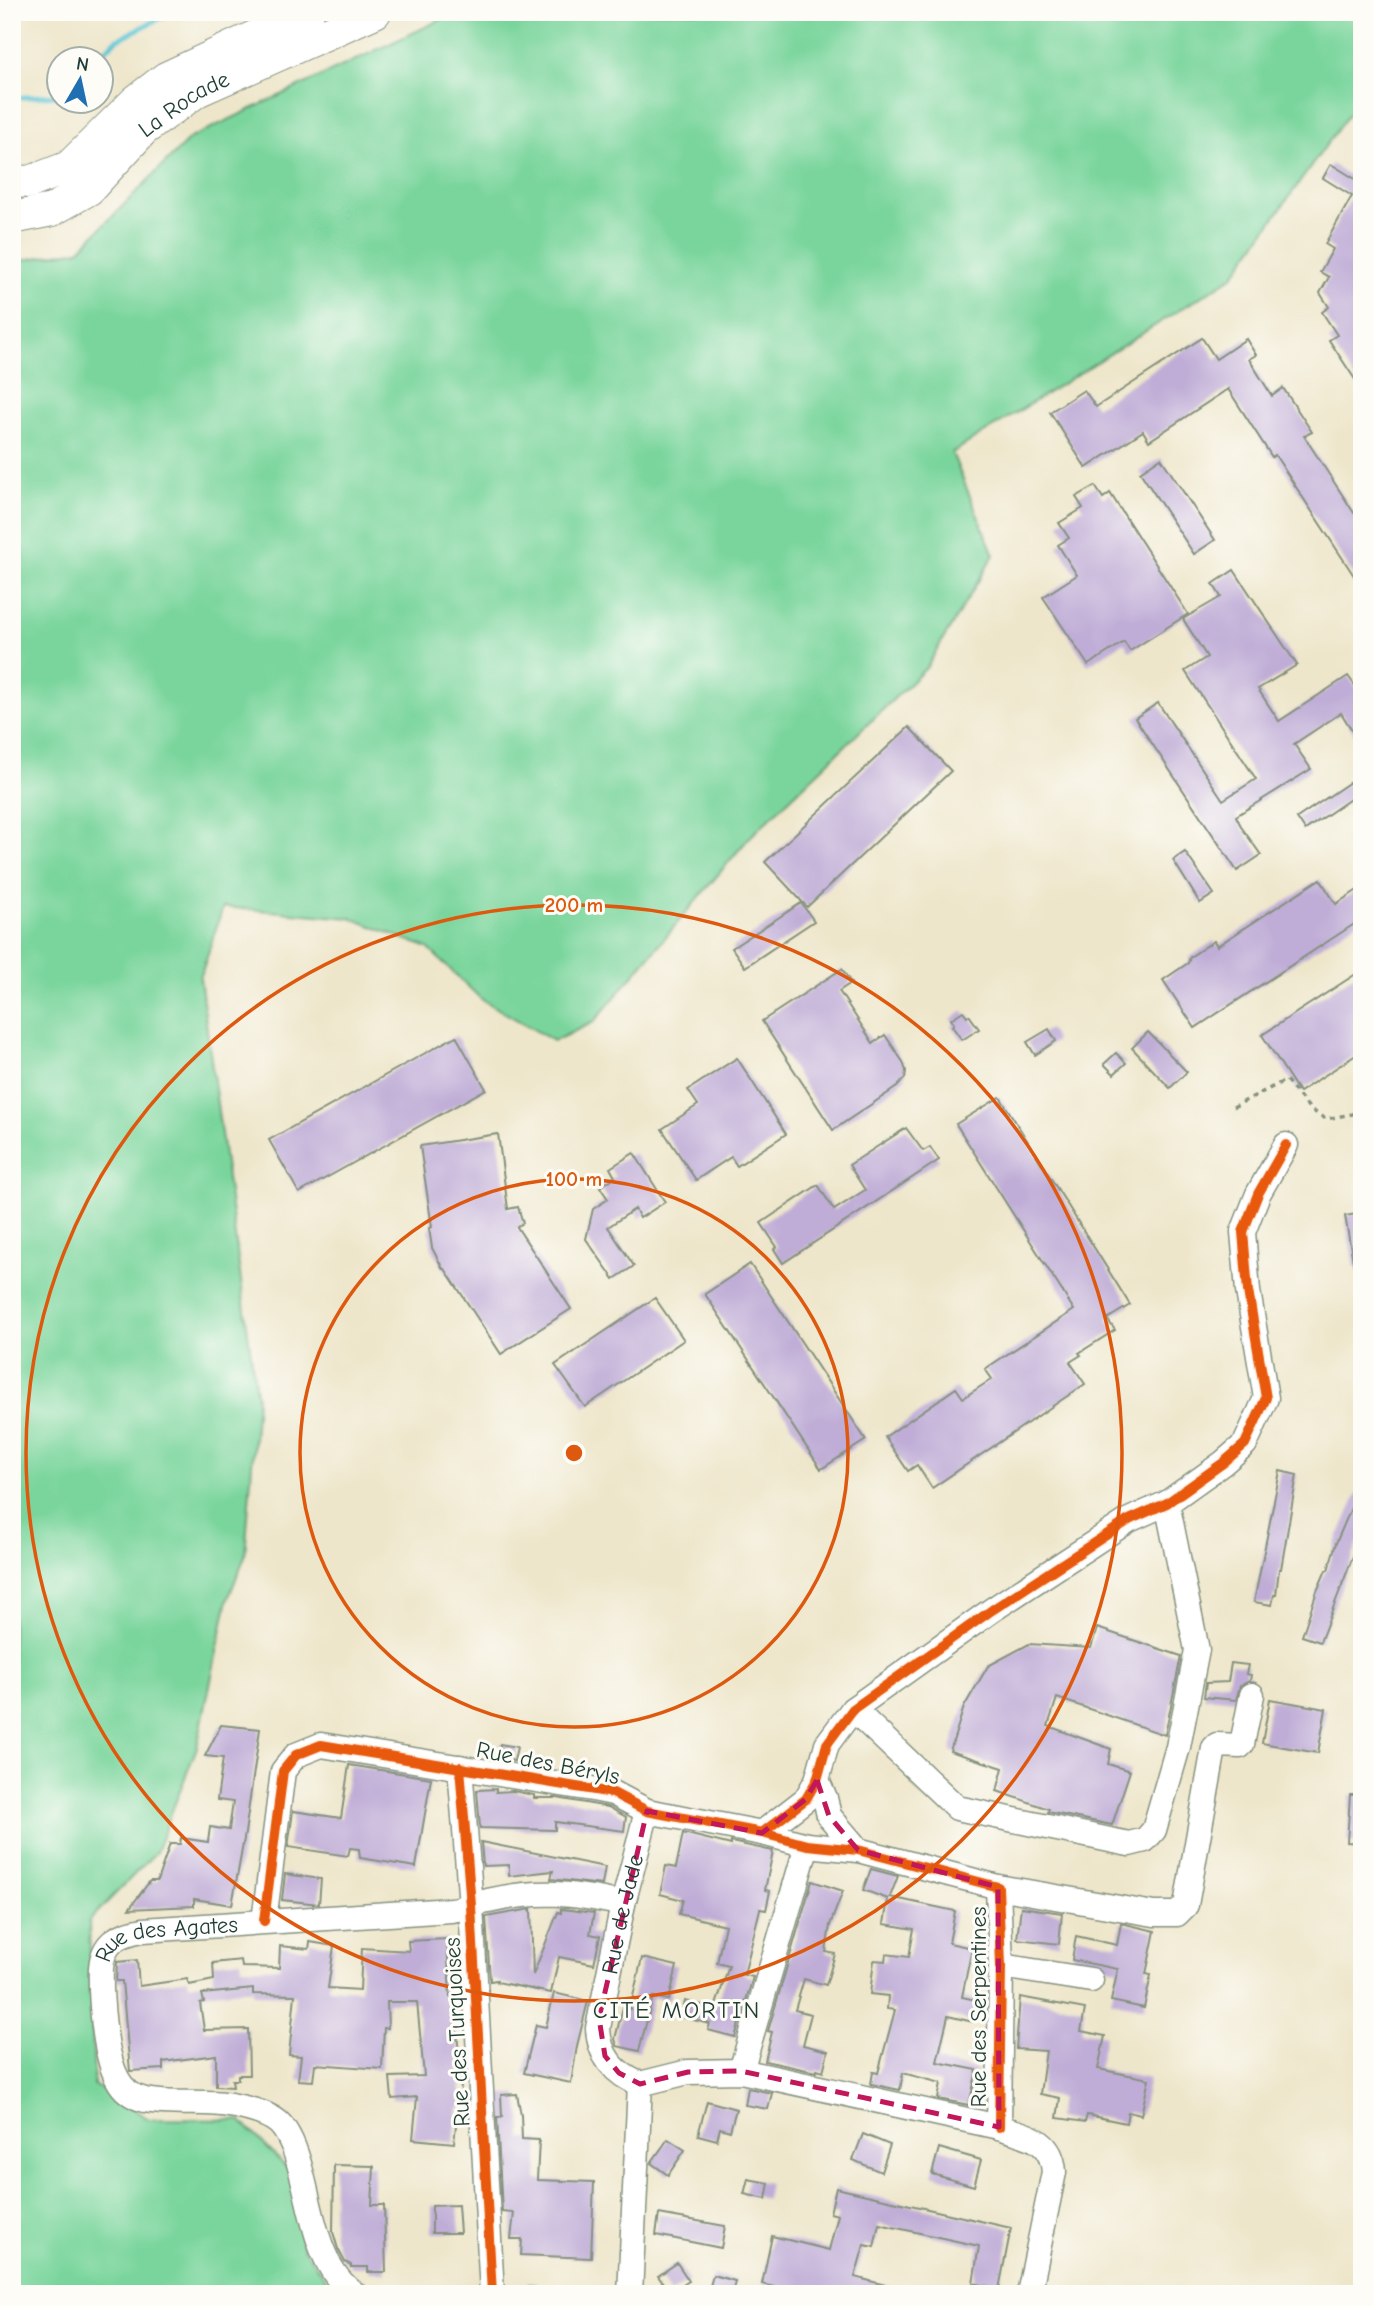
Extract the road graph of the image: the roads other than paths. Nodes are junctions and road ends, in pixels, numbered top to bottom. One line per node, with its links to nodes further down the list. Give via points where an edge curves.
1 (308, 12): 3 (main road, La Rocade, via 166,78 135,101 69,167 30,182)
2 (375, 12): 4 (main road, La Rocade, via 197,90 143,130 89,188 52,210)
3 (12, 181)
4 (12, 218)
5 (1286, 1145): 6 (street, via 1243,1232 1266,1398 1245,1444)
6 (1167, 1503): 8 (street, via 1129,1520); 8 (street, via 1197,1650 1178,1746 1154,1830 1145,1840 1129,1844 957,1808)
7 (1252, 1695): 15 (street, Rue des Béryls, via 1242,1744 1214,1748 1186,1905 1177,1914)
8 (853, 1709): 10 (street, via 827,1744)
9 (460, 1768): 11 (street, Rue des Béryls, via 613,1793); 17 (street, Rue des Turquoises); 18 (street, Rue des Béryls, via 321,1745 296,1755 284,1771)
10 (817, 1780): 12 (street, via 806,1799); 14 (street, via 829,1816)
11 (647, 1811): 12 (street, Rue des Béryls); 16 (street, Rue de Jade)
12 (762, 1833): 13 (street, Rue des Béryls)
13 (807, 1845): 14 (street, Rue des Béryls); 21 (street)
14 (858, 1850): 15 (street, Rue des Béryls)
15 (998, 1887): 19 (street, Rue des Serpentines)
16 (623, 1904): 17 (street, Rue des Agates, via 553,1892); 22 (street, Rue de Jade, via 599,2018 599,2039 611,2065)
17 (471, 1906): 18 (street, Rue des Agates); 25 (street, Rue des Turquoises)
18 (264, 1921): 24 (street, Rue des Agates, via 143,1930 116,1937 105,1950 101,1969 109,2052 115,2076 134,2096 233,2105 278,2123 298,2160 324,2255 339,2282)
19 (1001, 1966): 20 (street); 23 (street, Rue des Serpentines)
20 (1091, 1980)
21 (741, 2071): 22 (street, via 688,2073); 23 (street)
22 (640, 2084): 26 (street)
23 (999, 2127): 27 (street, via 1035,2140 1053,2161)
24 (355, 2294)
25 (492, 2294)
26 (630, 2294)
27 (1029, 2294)

